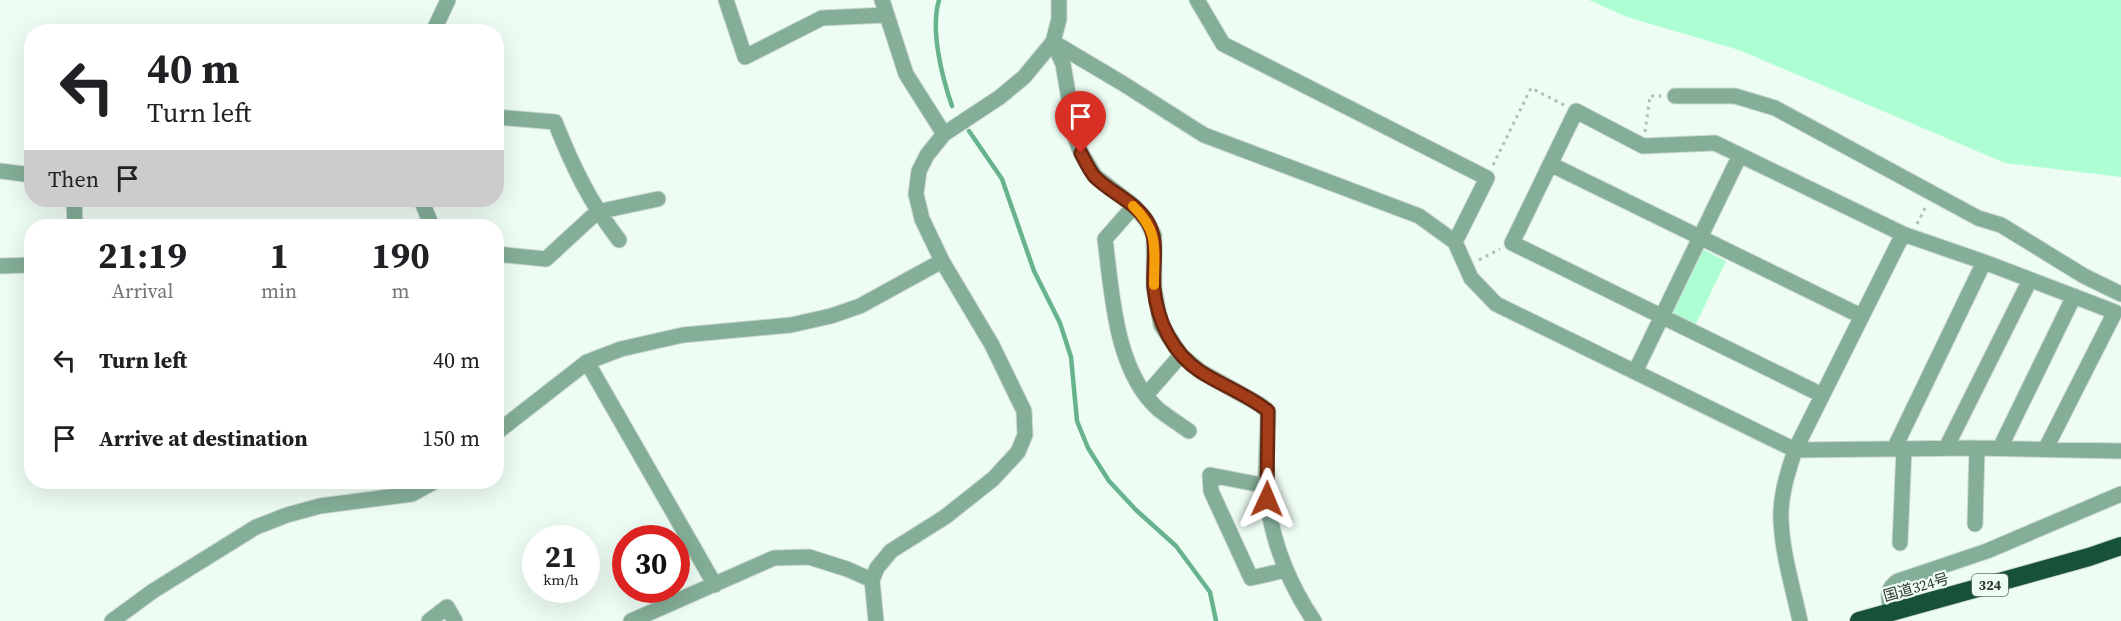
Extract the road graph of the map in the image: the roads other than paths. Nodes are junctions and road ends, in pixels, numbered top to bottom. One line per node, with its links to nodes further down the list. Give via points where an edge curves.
1 (448, 0): 6 (street)
2 (726, 0): 5 (street, via 745,57 822,18)
3 (1059, 0): 7 (street)
4 (1197, 0): 21 (street, via 1223,44 1487,177)
5 (884, 7): 10 (street, via 906,74)
6 (437, 24)
7 (1053, 42): 10 (street, via 1024,77); 16 (street, via 1063,63 1081,153 1095,176); 21 (street, via 1204,135 1419,216)
8 (1675, 96): 28 (street, via 1735,96 1775,108 1978,218 2001,225)
9 (504, 118): 17 (street, via 555,122)
10 (944, 134): 23 (street, via 919,171 916,194 922,219)
11 (1740, 155): 12 (street, via 1715,143 1643,146 1576,111); 18 (street); 19 (street)
12 (1550, 164): 19 (street); 31 (street, via 1512,243)
13 (0, 171): 14 (street)
14 (24, 174)
15 (658, 199): 17 (street)
16 (1134, 206): 32 (street, via 1154,235 1154,288 1161,325); 35 (street, via 1105,239 1117,330 1127,361)
17 (597, 212): 20 (street); 22 (street, via 546,259)
18 (1907, 235): 24 (street); 30 (street)
19 (1700, 237): 30 (street); 31 (street)
20 (619, 240)
21 (1455, 242): 34 (street, via 1471,278 1496,304)
22 (504, 255)
23 (942, 261): 33 (street, via 860,306 831,316 791,325 683,335 621,349); 53 (street, via 992,345 1024,411 1025,435 1018,452 993,479 945,517 891,551)
24 (1984, 262): 27 (street); 39 (street)
25 (24, 265): 26 (street)
26 (0, 266)
27 (2030, 280): 29 (street); 40 (street)
28 (2121, 294)
29 (2074, 296): 42 (street); 43 (street, via 2115,312)
30 (1861, 316): 36 (street)
31 (1662, 317): 34 (street); 36 (street)
32 (1181, 355): 35 (street); 46 (street, via 1200,371 1268,411)
33 (586, 362): 37 (street); 54 (street)
34 (1635, 372): 44 (street)
35 (1146, 395): 38 (street, via 1158,409)
36 (1822, 395): 44 (street)
37 (504, 427)
38 (1189, 431)
39 (1899, 448): 40 (street); 44 (street); 50 (street)
40 (1946, 448): 41 (street)
41 (1977, 448): 42 (street); 49 (street)
42 (2000, 448): 43 (street)
43 (2046, 448): 45 (street)
44 (1795, 450): 62 (street, via 1781,517)
45 (2121, 451)
46 (1267, 486): 52 (street, via 1278,550); 52 (street, via 1210,475 1211,491 1251,578)
47 (421, 489): 56 (street, via 412,494 320,506 256,527)
48 (2121, 494): 55 (street, via 1987,551 1898,581 1888,592)
49 (1975, 524)
50 (1900, 543)
51 (2121, 546): 55 (highway, 国道324号 / 324)
52 (1286, 570): 61 (street)
53 (872, 580): 54 (street, via 809,557 774,558); 60 (street)
54 (715, 585): 59 (street)
55 (1891, 612): 63 (highway, 国道324号 / 324)
56 (112, 621)
57 (429, 621): 58 (street, via 447,607)
58 (455, 621)
59 (631, 621)
60 (876, 621)
61 (1314, 621)
62 (1800, 621)
63 (1859, 621)

